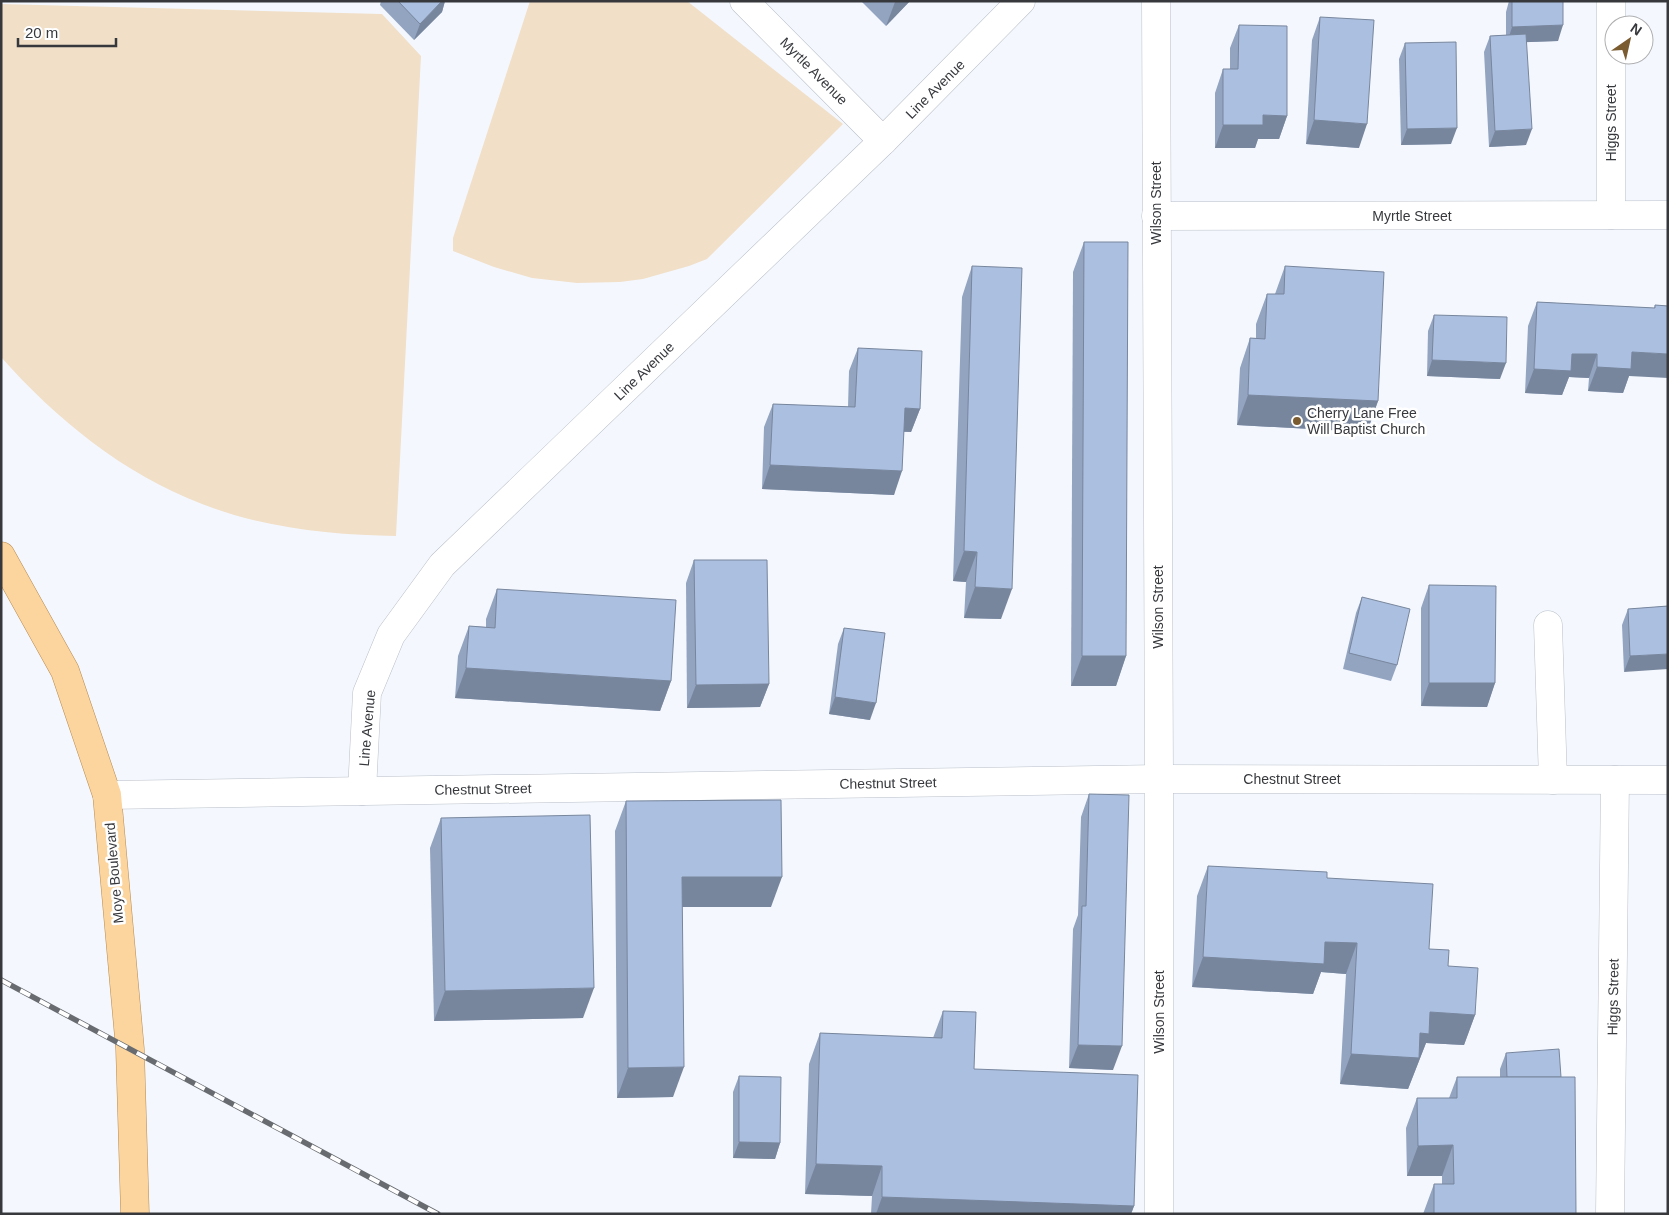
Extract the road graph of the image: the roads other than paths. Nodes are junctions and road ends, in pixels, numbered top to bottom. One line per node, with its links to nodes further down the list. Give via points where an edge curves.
1 (744, 1): 5 (street, Myrtle Avenue)
2 (1022, 1): 5 (street, Line Avenue)
3 (1156, 1): 8 (street, Wilson Street)
4 (1611, 1): 6 (street, Higgs Street)
5 (884, 141): 15 (street, Line Avenue, via 442,566 391,635 367,693)
6 (1611, 215): 7 (street, Myrtle Street); 8 (street, Myrtle Street)
7 (1668, 215)
8 (1156, 216): 11 (street, Wilson Street)
9 (1, 556): 16 (main road, Moye Boulevard, via 65,671)
10 (1548, 625): 12 (street)
11 (1159, 779): 12 (street, Chestnut Street); 15 (street, Chestnut Street); 18 (street, Wilson Street)
12 (1553, 780): 13 (street, Chestnut Street)
13 (1615, 780): 14 (street, Chestnut Street); 19 (street, Higgs Street)
14 (1668, 780)
15 (362, 791): 16 (street, Chestnut Street)
16 (107, 795): 17 (main road, Moye Boulevard, via 130,1049)
17 (135, 1214)
18 (1159, 1214)
19 (1610, 1214)

